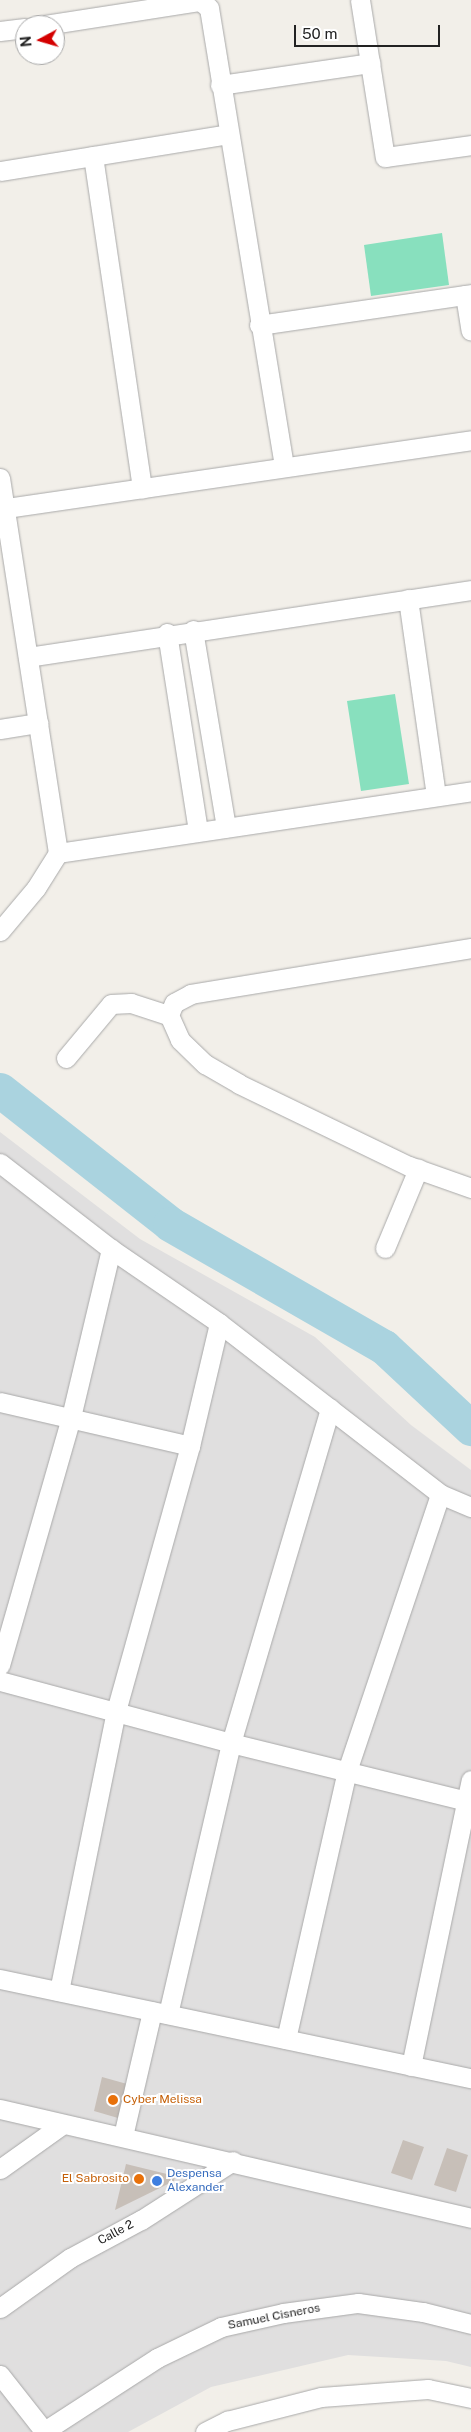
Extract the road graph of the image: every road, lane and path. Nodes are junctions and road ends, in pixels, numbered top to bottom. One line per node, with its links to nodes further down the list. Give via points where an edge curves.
1 (360, 0): 6 (street)
2 (123, 7): 3 (street); 7 (street, via 206,3)
3 (65, 20)
4 (15, 30): 5 (street)
5 (0, 32)
6 (370, 63): 7 (street); 9 (street, via 385,157)
7 (220, 85): 8 (street)
8 (228, 134): 10 (street); 13 (street)
9 (471, 146)
10 (94, 156): 11 (street); 18 (street)
11 (0, 171)
12 (468, 295): 13 (street); 14 (street)
13 (260, 325): 16 (street)
14 (471, 331)
15 (471, 440): 16 (street)
16 (284, 467): 18 (street)
17 (0, 478): 19 (street)
18 (142, 488): 19 (street)
19 (3, 508): 24 (street)
20 (471, 590): 21 (street)
21 (408, 599): 22 (street); 28 (street)
22 (194, 630): 23 (street); 29 (street)
23 (167, 633): 24 (street); 30 (street)
24 (28, 657): 25 (street)
25 (39, 723): 26 (street); 31 (street)
26 (0, 729)
27 (471, 791): 28 (street)
28 (436, 796): 29 (street)
29 (226, 827): 30 (street)
30 (198, 831): 31 (street)
31 (58, 854): 32 (street, via 36,888)
32 (0, 931)
33 (471, 948): 34 (street, via 191,994 174,1003)
34 (169, 1015): 35 (street, via 131,1003 111,1004); 37 (street, via 180,1040 205,1064 239,1084)
35 (66, 1058)
36 (0, 1165): 40 (street)
37 (418, 1169): 38 (street); 39 (street)
38 (471, 1188)
39 (385, 1248)
40 (111, 1249): 41 (street); 44 (street)
41 (219, 1323): 43 (street); 45 (street)
42 (0, 1402): 44 (street)
43 (330, 1408): 46 (street); 51 (street)
44 (71, 1417): 45 (street); 48 (street)
45 (190, 1446): 50 (street)
46 (440, 1494): 47 (street); 52 (street)
47 (471, 1507)
48 (0, 1666)
49 (0, 1680): 50 (street)
50 (116, 1710): 51 (street); 56 (street)
51 (231, 1743): 52 (street); 57 (street)
52 (347, 1772): 54 (street); 58 (street)
53 (471, 1780): 54 (street)
54 (468, 1801): 59 (street)
55 (0, 1979): 56 (street)
56 (59, 1991): 57 (street)
57 (160, 2013): 58 (street); 63 (street)
58 (286, 2039): 59 (street)
59 (411, 2066): 60 (street)
60 (471, 2078)
61 (0, 2110): 62 (street)
62 (63, 2124): 63 (street); 65 (street)
63 (123, 2136): 64 (street)
64 (233, 2161): 66 (street); 67 (street, Calle 2, via 141,2220 70,2258)
65 (0, 2169)
66 (471, 2218)
67 (0, 2308)
68 (471, 2324): 71 (street, Samuel Cisneros, via 423,2312 358,2303 283,2313 221,2327 157,2358)
69 (0, 2375): 71 (street)
70 (471, 2398): 72 (street, via 428,2389 321,2397 227,2421)
71 (44, 2431)
72 (205, 2432)

